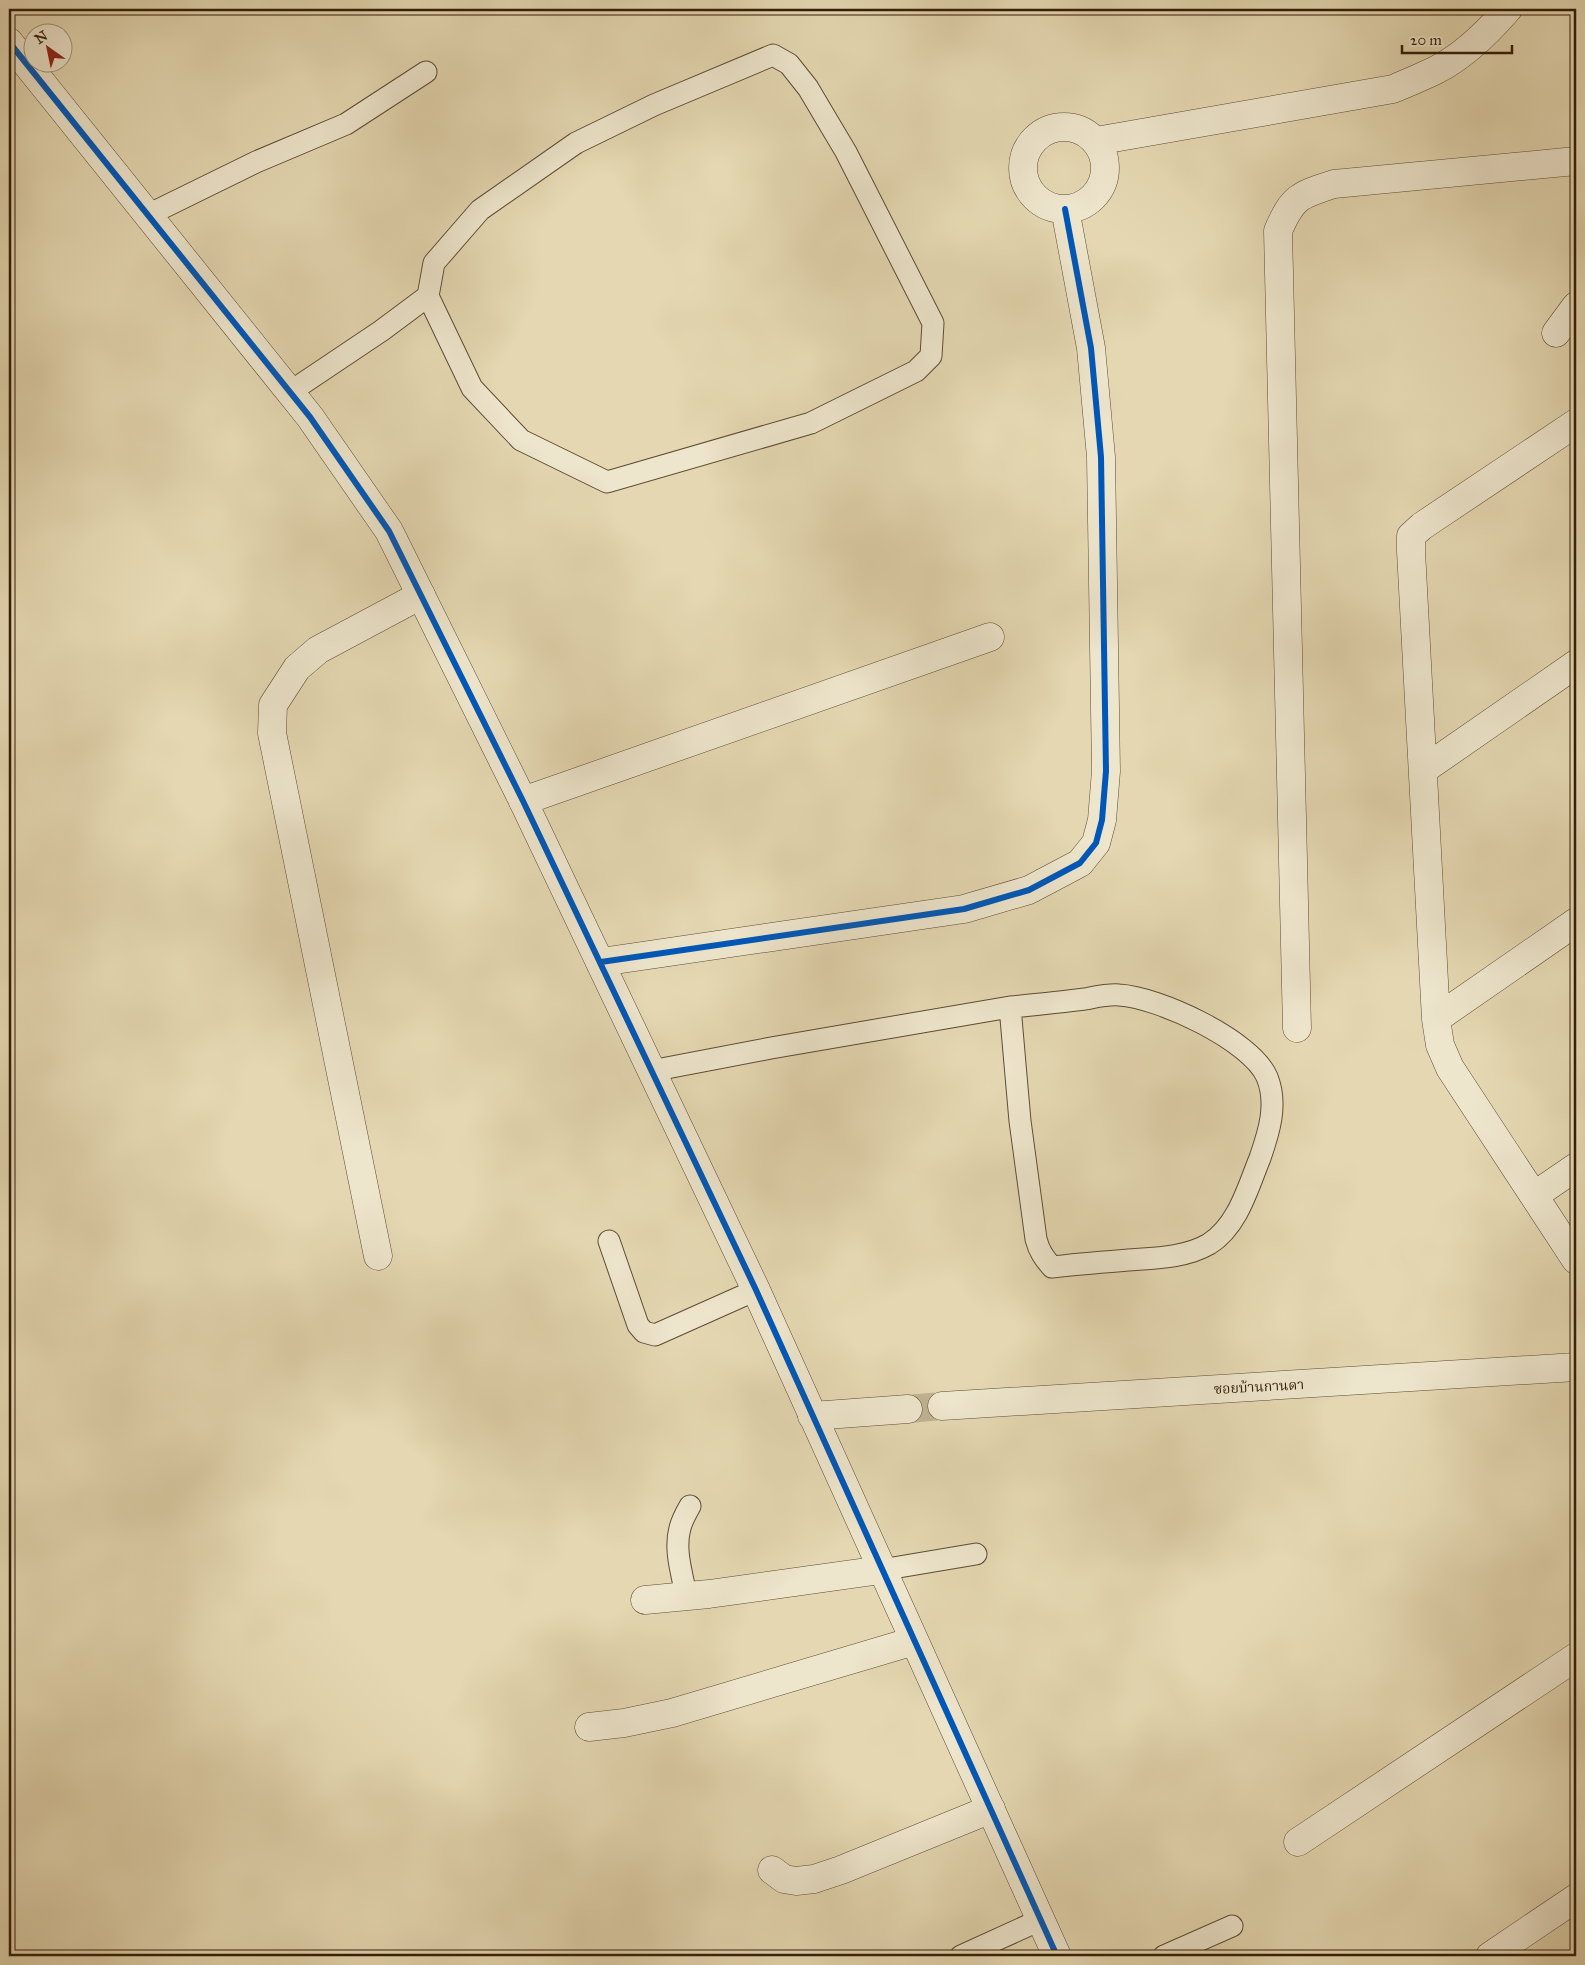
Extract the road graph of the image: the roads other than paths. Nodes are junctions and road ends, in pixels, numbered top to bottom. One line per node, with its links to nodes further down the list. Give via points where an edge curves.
1 (1508, 9): 4 (street, via 1491,29 1457,57 1438,70 1393,89)
2 (9, 42): 7 (street)
3 (426, 72): 7 (lane, via 346,124 256,162)
4 (1096, 141): 6 (street, via 1104,154 1106,170 1102,185 1093,198 1080,206); 6 (street, via 1075,128 1062,127 1050,129 1030,145 1023,170 1032,193 1046,205)
5 (1576, 161): 22 (street, via 1334,184 1303,194 1287,210 1278,231)
6 (1065, 209): 19 (street, via 1091,348 1101,457 1106,771 1102,820 1096,843 1080,863 1029,890 964,909)
7 (148, 215): 11 (street)
8 (428, 296): 8 (lane, via 434,263 480,210 576,143 654,105 773,54 789,64 808,88 846,152 933,323 931,356 916,371 811,423 607,482 520,440 472,388); 11 (lane)
9 (1576, 306): 10 (street)
10 (1556, 333)
11 (290, 392): 13 (street, via 389,531)
12 (1576, 423): 16 (street, via 1411,536)
13 (421, 595): 17 (street); 27 (street, via 318,650 297,668 273,705 272,733)
14 (990, 637): 17 (street)
15 (1576, 664): 16 (street)
16 (1423, 770): 21 (street)
17 (523, 801): 19 (street)
18 (1576, 922): 21 (street)
19 (600, 962): 23 (street)
20 (1010, 1007): 20 (lane, via 1119,995 1164,1005 1209,1026 1258,1064 1267,1077 1273,1104 1268,1134 1242,1204 1224,1230 1209,1244 1188,1254 1052,1267 1045,1259 1036,1239 1020,1121); 23 (lane)
21 (1436, 1019): 25 (street, via 1440,1045 1450,1068)
22 (1297, 1028)
23 (651, 1071): 29 (street)
24 (1576, 1167): 25 (street)
25 (1535, 1195): 28 (street)
26 (609, 1241): 29 (lane, via 638,1325 644,1332 655,1335)
27 (378, 1256)
28 (1576, 1260)
29 (756, 1290): 33 (street)
30 (1576, 1367): 31 (street, ซอยบ้านกานดา)
31 (942, 1406)
32 (908, 1409): 33 (street)
33 (812, 1416): 36 (street)
34 (690, 1506): 37 (lane, via 680,1526 678,1540)
35 (976, 1554): 36 (lane)
36 (881, 1570): 37 (street); 39 (street)
37 (686, 1595): 38 (street)
38 (645, 1600)
39 (914, 1641): 41 (street, via 672,1713); 42 (street)
40 (1576, 1657): 43 (street)
41 (589, 1727)
42 (992, 1809): 44 (street, via 814,1879 784,1879); 46 (street)
43 (1298, 1842)
44 (772, 1870)
45 (1576, 1898): 51 (street)
46 (1040, 1920): 48 (lane); 49 (street)
47 (1232, 1926): 50 (lane)
48 (961, 1956)
49 (1057, 1956)
50 (1164, 1956)
51 (1490, 1956)

